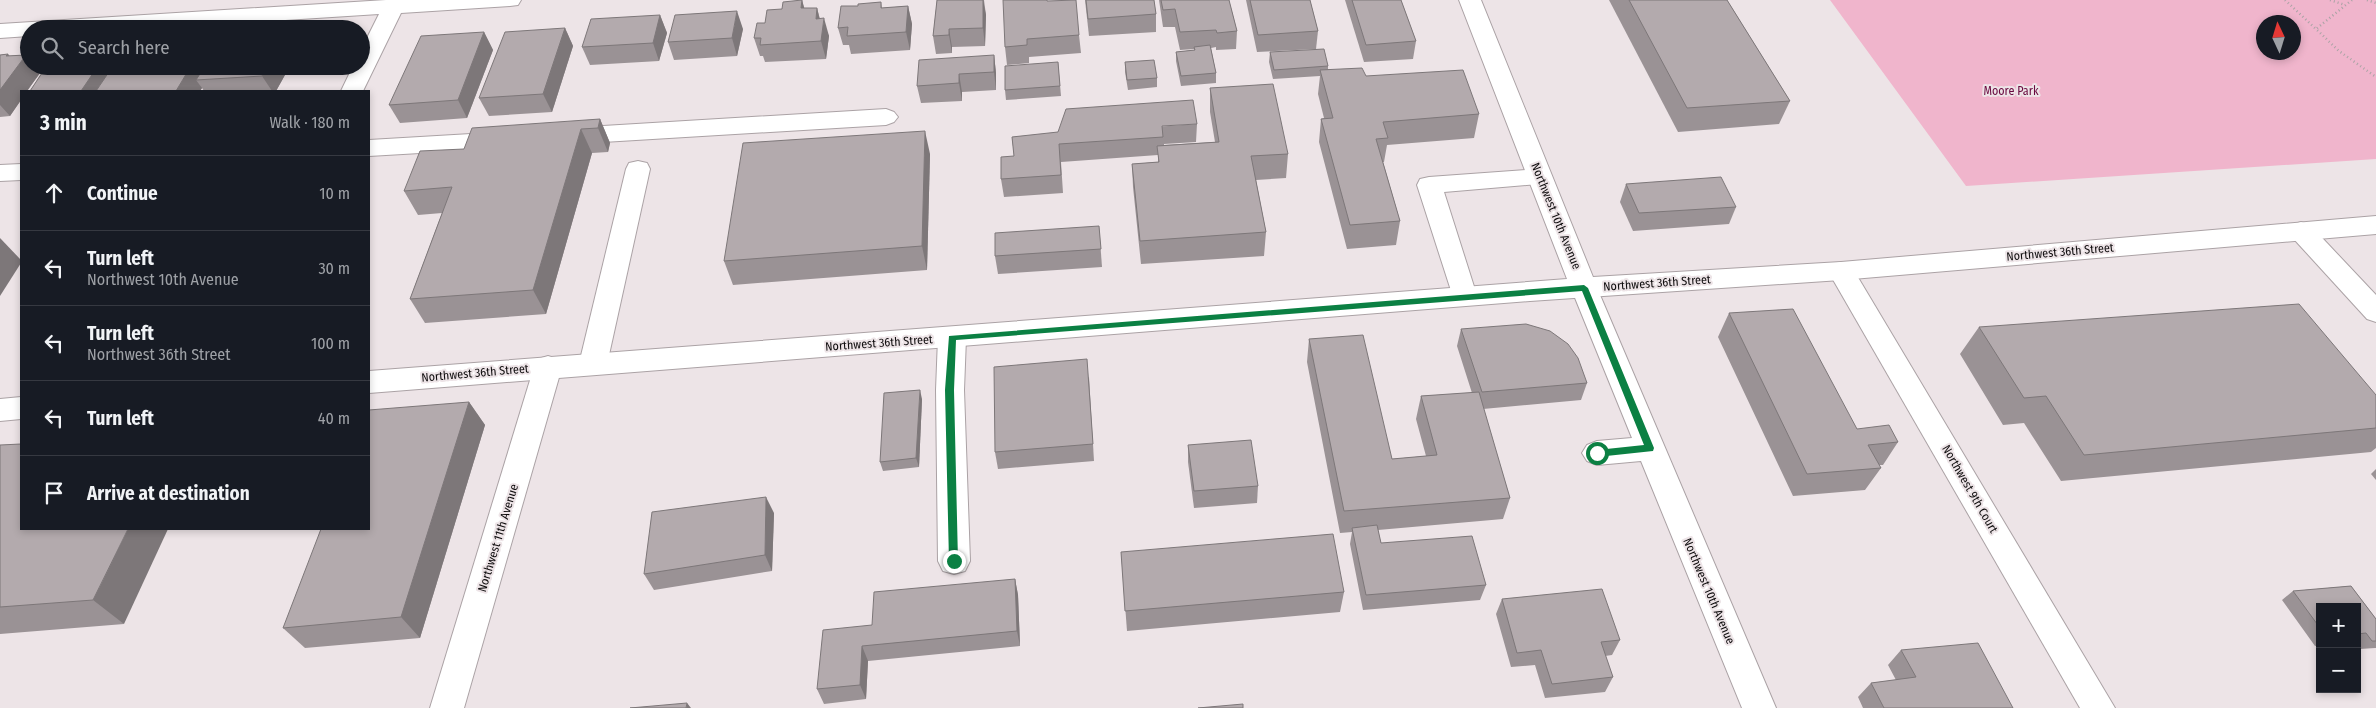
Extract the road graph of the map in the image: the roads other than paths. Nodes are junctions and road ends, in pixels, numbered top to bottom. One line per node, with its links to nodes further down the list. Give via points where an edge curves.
1 (510, 0): 3 (main road)
2 (1470, 0): 15 (main road, Northwest 10th Avenue)
3 (395, 4): 4 (main road); 7 (main road)
4 (165, 20)
5 (20, 30): 6 (main road)
6 (0, 31)
7 (370, 55)
8 (360, 75): 9 (main road)
9 (352, 90)
10 (886, 117): 11 (main road)
11 (370, 148)
12 (638, 169): 23 (main road)
13 (20, 172): 14 (main road)
14 (0, 173)
15 (1540, 178): 19 (main road, Northwest 10th Avenue); 20 (main road, via 1429,185)
16 (2376, 225): 17 (main road, Northwest 36th Street)
17 (2301, 231): 18 (main road, Northwest 36th Street); 21 (main road)
18 (1841, 271): 19 (main road, Northwest 36th Street); 33 (main road, Northwest 9th Court)
19 (1584, 288): 20 (main road, Northwest 36th Street); 28 (main road, Northwest 10th Avenue)
20 (1464, 296): 22 (main road, Northwest 36th Street)
21 (2376, 312)
22 (952, 338): 23 (main road, Northwest 36th Street); 30 (main road)
23 (593, 364): 24 (main road, Northwest 36th Street)
24 (548, 367): 25 (main road, Northwest 36th Street); 31 (main road, Northwest 11th Avenue)
25 (370, 382)
26 (20, 408): 27 (main road)
27 (0, 410)
28 (1650, 448): 29 (main road); 32 (main road, Northwest 10th Avenue)
29 (1597, 453)
30 (954, 561)
31 (447, 708)
32 (1758, 708)
33 (2098, 708)

